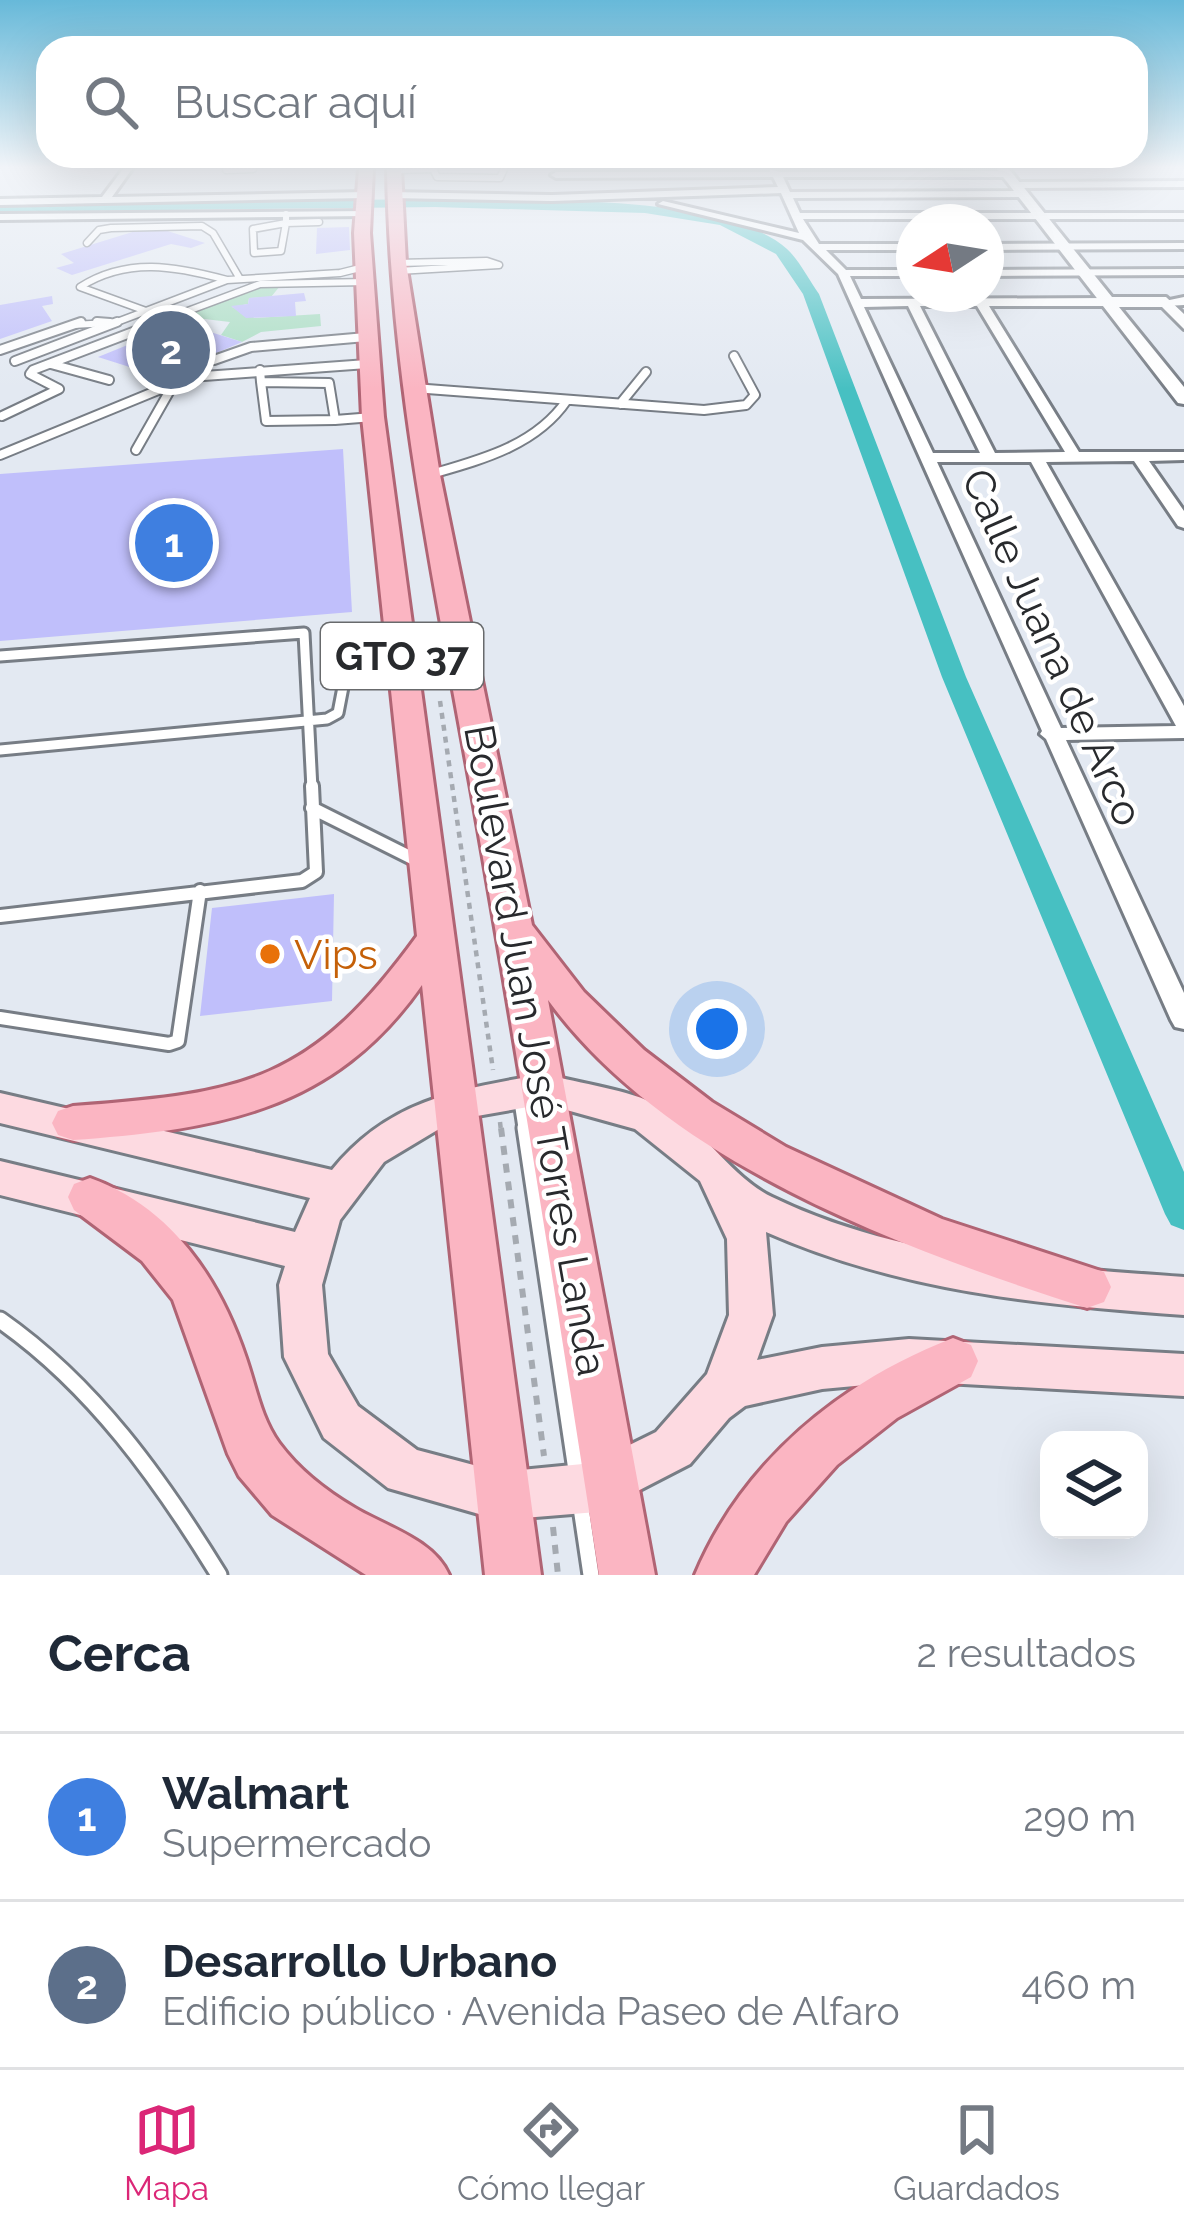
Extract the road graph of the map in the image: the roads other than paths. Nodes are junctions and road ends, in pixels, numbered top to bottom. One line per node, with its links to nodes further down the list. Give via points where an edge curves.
1 (217, 242): 19 (lane)
2 (254, 242): 3 (lane, via 254,254 281,251)
3 (282, 242)
4 (364, 242): 18 (main road, Boulevard Juan José Torres Landa / GTO 37)
5 (402, 242): 12 (main road, Boulevard Juan José Torres Landa / GTO 37)
6 (1065, 242): 9 (street)
7 (811, 243): 8 (street); 15 (street)
8 (896, 246)
9 (1068, 246): 10 (street); 11 (street); 13 (street)
10 (1184, 246)
11 (1004, 247)
12 (408, 267): 12 (lane, via 499,265 487,261); 43 (main road, Boulevard Juan José Torres Landa / GTO 37)
13 (1088, 272): 14 (street); 17 (street); 21 (street)
14 (1184, 272)
15 (843, 273): 16 (street); 23 (street, Calle Juana de Arco)
16 (896, 273)
17 (1004, 273)
18 (365, 275): 19 (lane); 29 (lane, via 252,286); 32 (main road, Boulevard Juan José Torres Landa / GTO 37)
19 (240, 279): 20 (lane)
20 (227, 280): 26 (lane); 26 (lane, via 162,264 80,286)
21 (1110, 302): 22 (street); 25 (street); 44 (street)
22 (1175, 302): 31 (street)
23 (855, 303): 24 (street); 57 (street, Calle Juana de Arco)
24 (896, 303)
25 (1004, 303)
26 (146, 311): 29 (lane); 30 (lane)
27 (916, 312): 55 (street)
28 (986, 312): 51 (street)
29 (169, 318): 37 (lane)
30 (114, 323): 33 (lane, via 84,321); 36 (lane)
31 (1184, 325)
32 (367, 351): 35 (lane, via 251,347); 38 (lane); 48 (main road, Boulevard Juan José Torres Landa / GTO 37)
33 (0, 355): 36 (lane)
34 (734, 356): 46 (lane, via 755,395 746,405)
35 (214, 360)
36 (15, 361): 37 (lane)
37 (50, 364): 40 (lane); 47 (lane, via 30,374 59,388)
38 (260, 370): 41 (lane); 42 (lane)
39 (646, 372): 46 (lane)
40 (109, 380)
41 (175, 382): 50 (lane); 52 (lane)
42 (260, 382): 49 (lane, via 329,383); 49 (lane, via 266,421)
43 (414, 388): 45 (lane); 58 (main road, Boulevard Juan José Torres Landa / GTO 37)
44 (1184, 399)
45 (567, 400): 46 (lane); 58 (lane, via 548,428)
46 (620, 404)
47 (2, 416)
48 (373, 417): 49 (lane); 60 (main road, Boulevard Juan José Torres Landa / GTO 37)
49 (334, 420)
50 (136, 450)
51 (1073, 454): 53 (street); 54 (street)
52 (0, 455)
53 (1035, 455): 55 (street); 63 (street)
54 (1138, 455): 56 (street); 59 (street)
55 (988, 456): 57 (street)
56 (1184, 456)
57 (928, 458): 64 (street, Calle Juana de Arco)
58 (428, 475): 70 (main road, Boulevard Juan José Torres Landa / GTO 37)
59 (1184, 523)
60 (398, 631): 62 (lane, via 348,656 338,713); 67 (main road, Boulevard Juan José Torres Landa / GTO 37)
61 (0, 656): 62 (lane, via 298,631 306,636)
62 (310, 722): 65 (lane); 66 (lane)
63 (1184, 728): 64 (street)
64 (1050, 734): 73 (street, Calle Juana de Arco)
65 (0, 751)
66 (312, 808): 67 (lane); 68 (lane, via 314,876)
67 (427, 865): 71 (main road, Boulevard Juan José Torres Landa / GTO 37)
68 (200, 891): 69 (lane); 72 (lane, via 174,1043)
69 (0, 916)
70 (512, 922): 74 (main road, Boulevard Juan José Torres Landa / GTO 37); 82 (main road, via 615,1046 739,1139 898,1222)
71 (434, 941): 74 (main road, Boulevard Juan José Torres Landa / GTO 37); 76 (main road, via 369,1024 309,1071 209,1107)
72 (0, 1018)
73 (1184, 1019)
74 (504, 1093): 78 (main road, via 428,1112 376,1144); 79 (main road, via 599,1098 650,1118 694,1149); 88 (main road, Boulevard Juan José Torres Landa / GTO 37); 88 (main road, Boulevard Juan José Torres Landa / GTO 37)
75 (0, 1108): 76 (main road)
76 (73, 1123): 78 (main road)
77 (0, 1178): 80 (main road)
78 (334, 1187): 81 (main road)
79 (729, 1190): 82 (main road, via 805,1231 881,1258); 87 (main road, via 752,1251 753,1318 728,1386)
80 (90, 1197): 81 (main road); 90 (main road, via 179,1264 199,1296 257,1456 292,1498)
81 (304, 1252): 88 (main road, via 297,1301 305,1352 344,1421 387,1459 442,1485)
82 (1087, 1287): 83 (main road)
83 (1184, 1296)
84 (0, 1320): 89 (lane, via 109,1424)
85 (952, 1360): 86 (main road); 87 (main road, via 865,1362 732,1387); 94 (main road, via 876,1400 812,1448)
86 (1173, 1374)
87 (704, 1416): 88 (main road, via 664,1452)
88 (561, 1490): 91 (main road, Boulevard Juan José Torres Landa / GTO 37); 92 (lane); 93 (main road, Boulevard Juan José Torres Landa / GTO 37)
89 (220, 1575)
90 (421, 1575)
91 (512, 1575)
92 (591, 1575)
93 (627, 1575)
94 (723, 1575)

